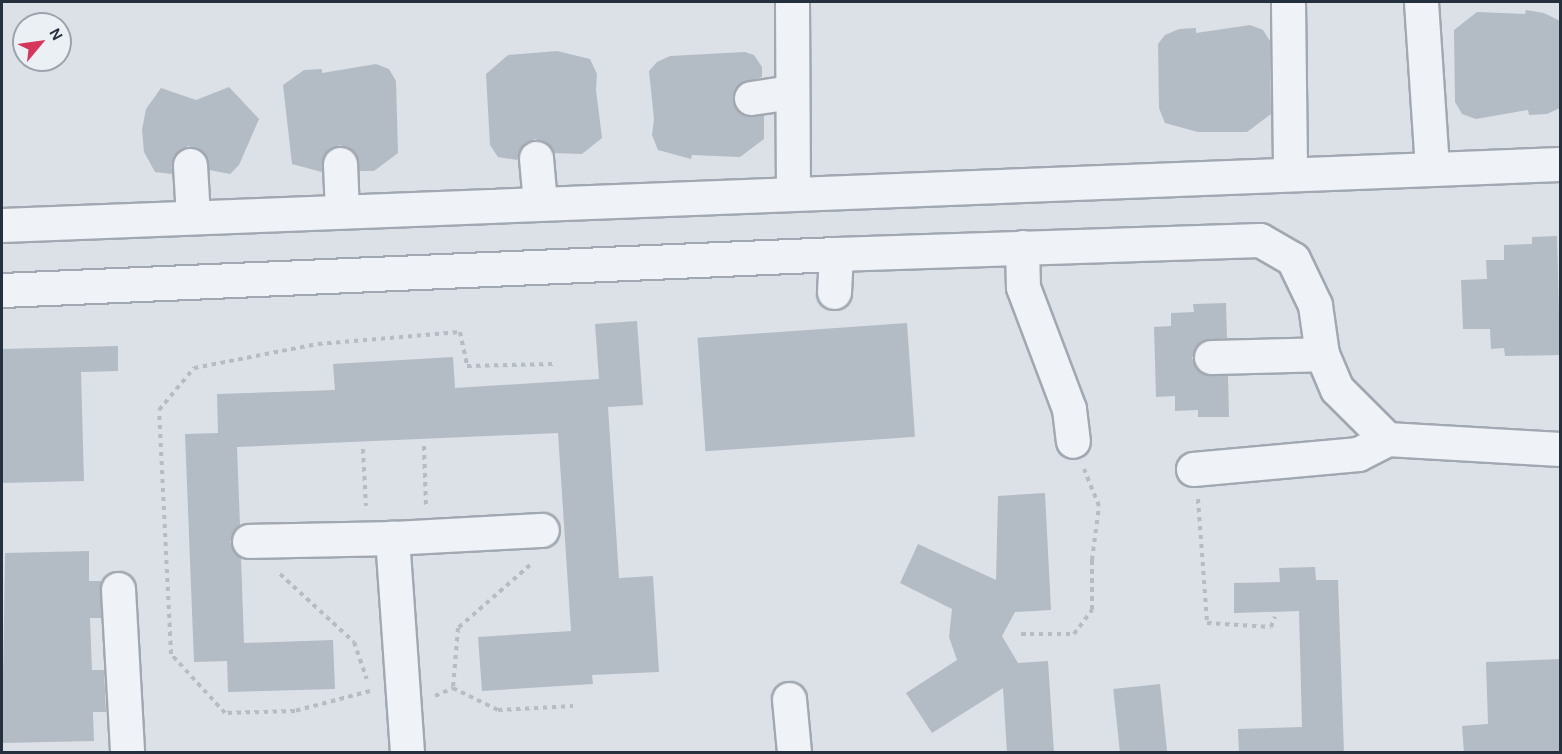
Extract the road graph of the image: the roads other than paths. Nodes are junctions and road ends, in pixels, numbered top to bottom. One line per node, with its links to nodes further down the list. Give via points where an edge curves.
1 (792, 2): 4 (street)
2 (1288, 2): 11 (street)
3 (1421, 2): 10 (street)
4 (792, 92): 5 (street); 12 (street)
5 (751, 98)
6 (536, 158): 13 (street)
7 (340, 164): 14 (street)
8 (1560, 164): 10 (street)
9 (189, 165): 15 (street)
10 (1432, 169): 11 (street)
11 (1290, 174): 12 (street)
12 (793, 192): 13 (street)
13 (540, 203): 14 (street)
14 (342, 211): 15 (street)
15 (194, 217): 16 (street)
16 (2, 225)
17 (1022, 248): 18 (street); 21 (street, via 1260,240 1293,259 1315,305); 24 (street, via 1023,287 1068,409)
18 (836, 254): 19 (street); 20 (street)
19 (2, 290)
20 (834, 292)
21 (1322, 354): 22 (street); 23 (street, via 1337,389)
22 (1212, 357)
23 (1387, 439): 25 (street); 26 (street, via 1358,454)
24 (1073, 441)
25 (1560, 449)
26 (1193, 469)
27 (542, 530): 28 (street)
28 (379, 538): 29 (street); 33 (street)
29 (249, 541)
30 (118, 589): 32 (street)
31 (789, 699): 34 (street)
32 (127, 753)
33 (407, 753)
34 (794, 753)

